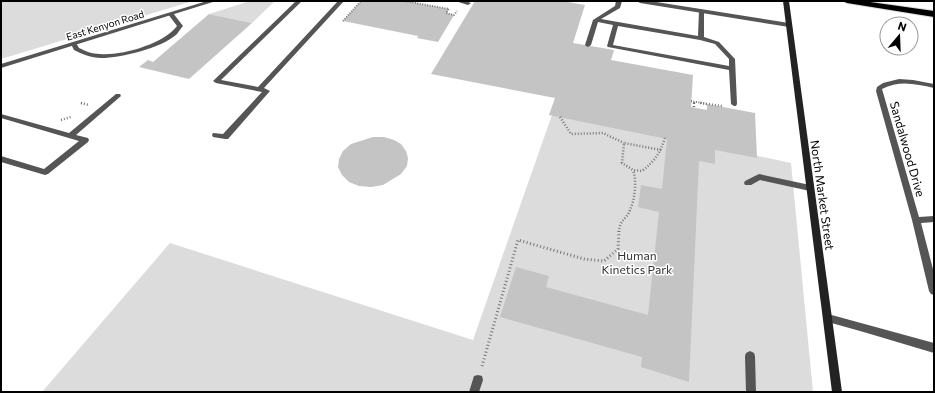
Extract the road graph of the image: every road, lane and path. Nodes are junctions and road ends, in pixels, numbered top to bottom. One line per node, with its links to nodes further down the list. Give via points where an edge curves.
1 (213, 1): 12 (street, East Kenyon Road)
2 (299, 1): 24 (street, via 216,81)
3 (341, 1): 24 (street)
4 (361, 1): 15 (path)
5 (405, 1): 10 (path, via 449,9 446,13 454,15)
6 (619, 1): 14 (street, via 618,8)
7 (640, 1): 11 (street)
8 (786, 1): 17 (main road, North Market Street)
9 (847, 1): 13 (highway)
10 (463, 2)
11 (702, 11): 17 (street); 18 (street)
12 (171, 14): 19 (street, East Kenyon Road); 19 (street, via 180,26 177,32 164,40 143,47 104,56 83,52 76,49)
13 (934, 14)
14 (596, 20): 16 (street); 20 (street)
15 (342, 21)
16 (616, 24): 18 (street); 22 (street, via 610,46)
17 (789, 25): 42 (main road, North Market Street)
18 (701, 38): 22 (street, via 724,49 732,59)
19 (74, 44): 21 (street, East Kenyon Road)
20 (588, 45)
21 (1, 66)
22 (733, 69): 27 (street)
23 (934, 86): 44 (street, Sandalwood Drive, via 894,81 879,88)
24 (259, 90): 34 (street, via 267,91 225,137)
25 (118, 96): 35 (street)
26 (93, 100): 29 (path)
27 (734, 104): 28 (path, via 734,107 693,102)
28 (694, 108)
29 (81, 109)
30 (76, 113): 33 (path, via 65,120)
31 (1, 116): 35 (street)
32 (560, 117): 37 (path, via 562,124 571,134 603,133)
33 (54, 118)
34 (216, 135)
35 (70, 136): 39 (street, via 85,140 45,172)
36 (664, 138): 38 (path)
37 (624, 143): 38 (path); 40 (path, via 622,163)
38 (661, 150): 40 (path, via 659,158 642,171)
39 (1, 159)
40 (633, 170): 49 (path, via 636,179 630,211 620,223 618,249 604,261 584,259 518,240)
41 (748, 183): 42 (street, via 759,177)
42 (810, 188): 46 (main road, North Market Street)
43 (934, 219): 44 (street)
44 (916, 220): 45 (street, Sandalwood Drive)
45 (934, 291)
46 (828, 318): 47 (street); 52 (main road, North Market Street)
47 (934, 348)
48 (750, 356): 51 (street)
49 (478, 380): 50 (street)
50 (474, 392)
51 (751, 392)
52 (837, 392)

